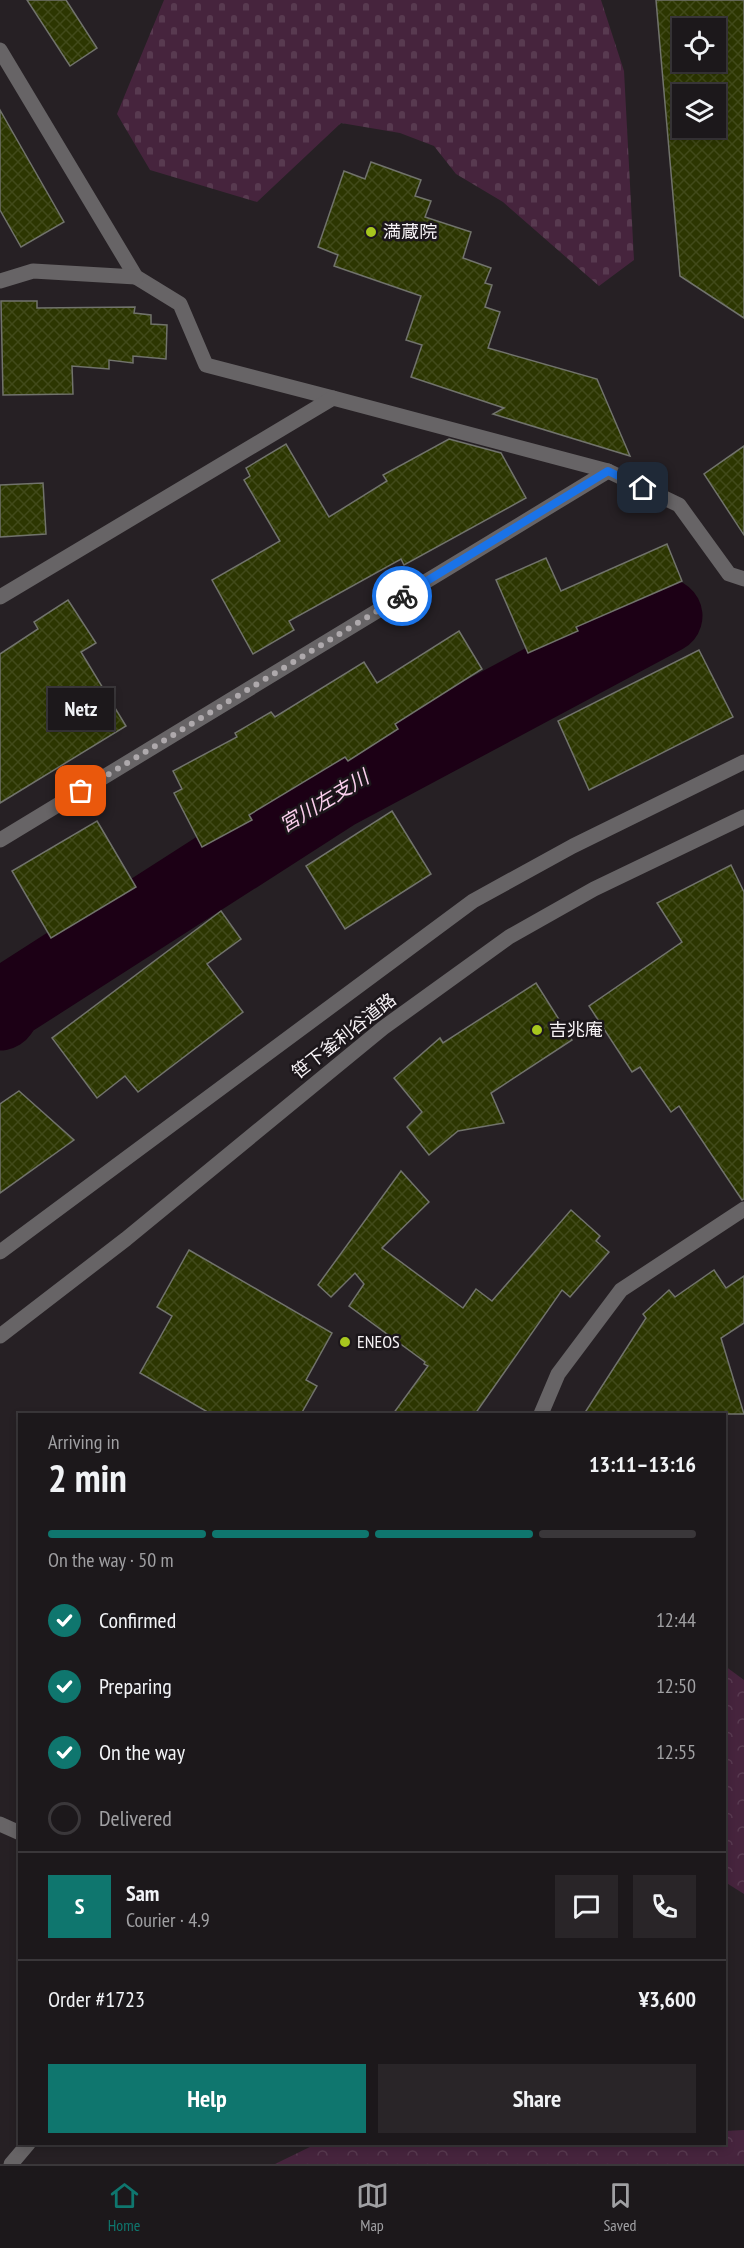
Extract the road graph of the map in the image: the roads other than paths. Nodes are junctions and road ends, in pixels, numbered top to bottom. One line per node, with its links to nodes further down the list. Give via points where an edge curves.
1 (0, 50): 2 (street)
2 (5, 70): 3 (street)
3 (136, 277): 4 (street, via 33,271); 5 (street, via 180,304 206,365)
4 (0, 280)
5 (333, 398): 6 (street); 8 (street)
6 (608, 471): 7 (street, via 679,505 729,574); 11 (street)
7 (744, 579)
8 (0, 597)
9 (744, 762): 13 (street, 笹下釜利谷道路, via 573,846 473,902)
10 (744, 817): 14 (street, 笹下釜利谷道路, via 594,889 509,938 382,1028 126,1239)
11 (0, 840)
12 (744, 1209): 15 (street, via 621,1290 558,1374)
13 (0, 1252)
14 (0, 1336)
15 (541, 1413)
16 (0, 1824): 17 (street)
17 (18, 1832)
18 (27, 2145): 19 (street)
19 (11, 2164)

